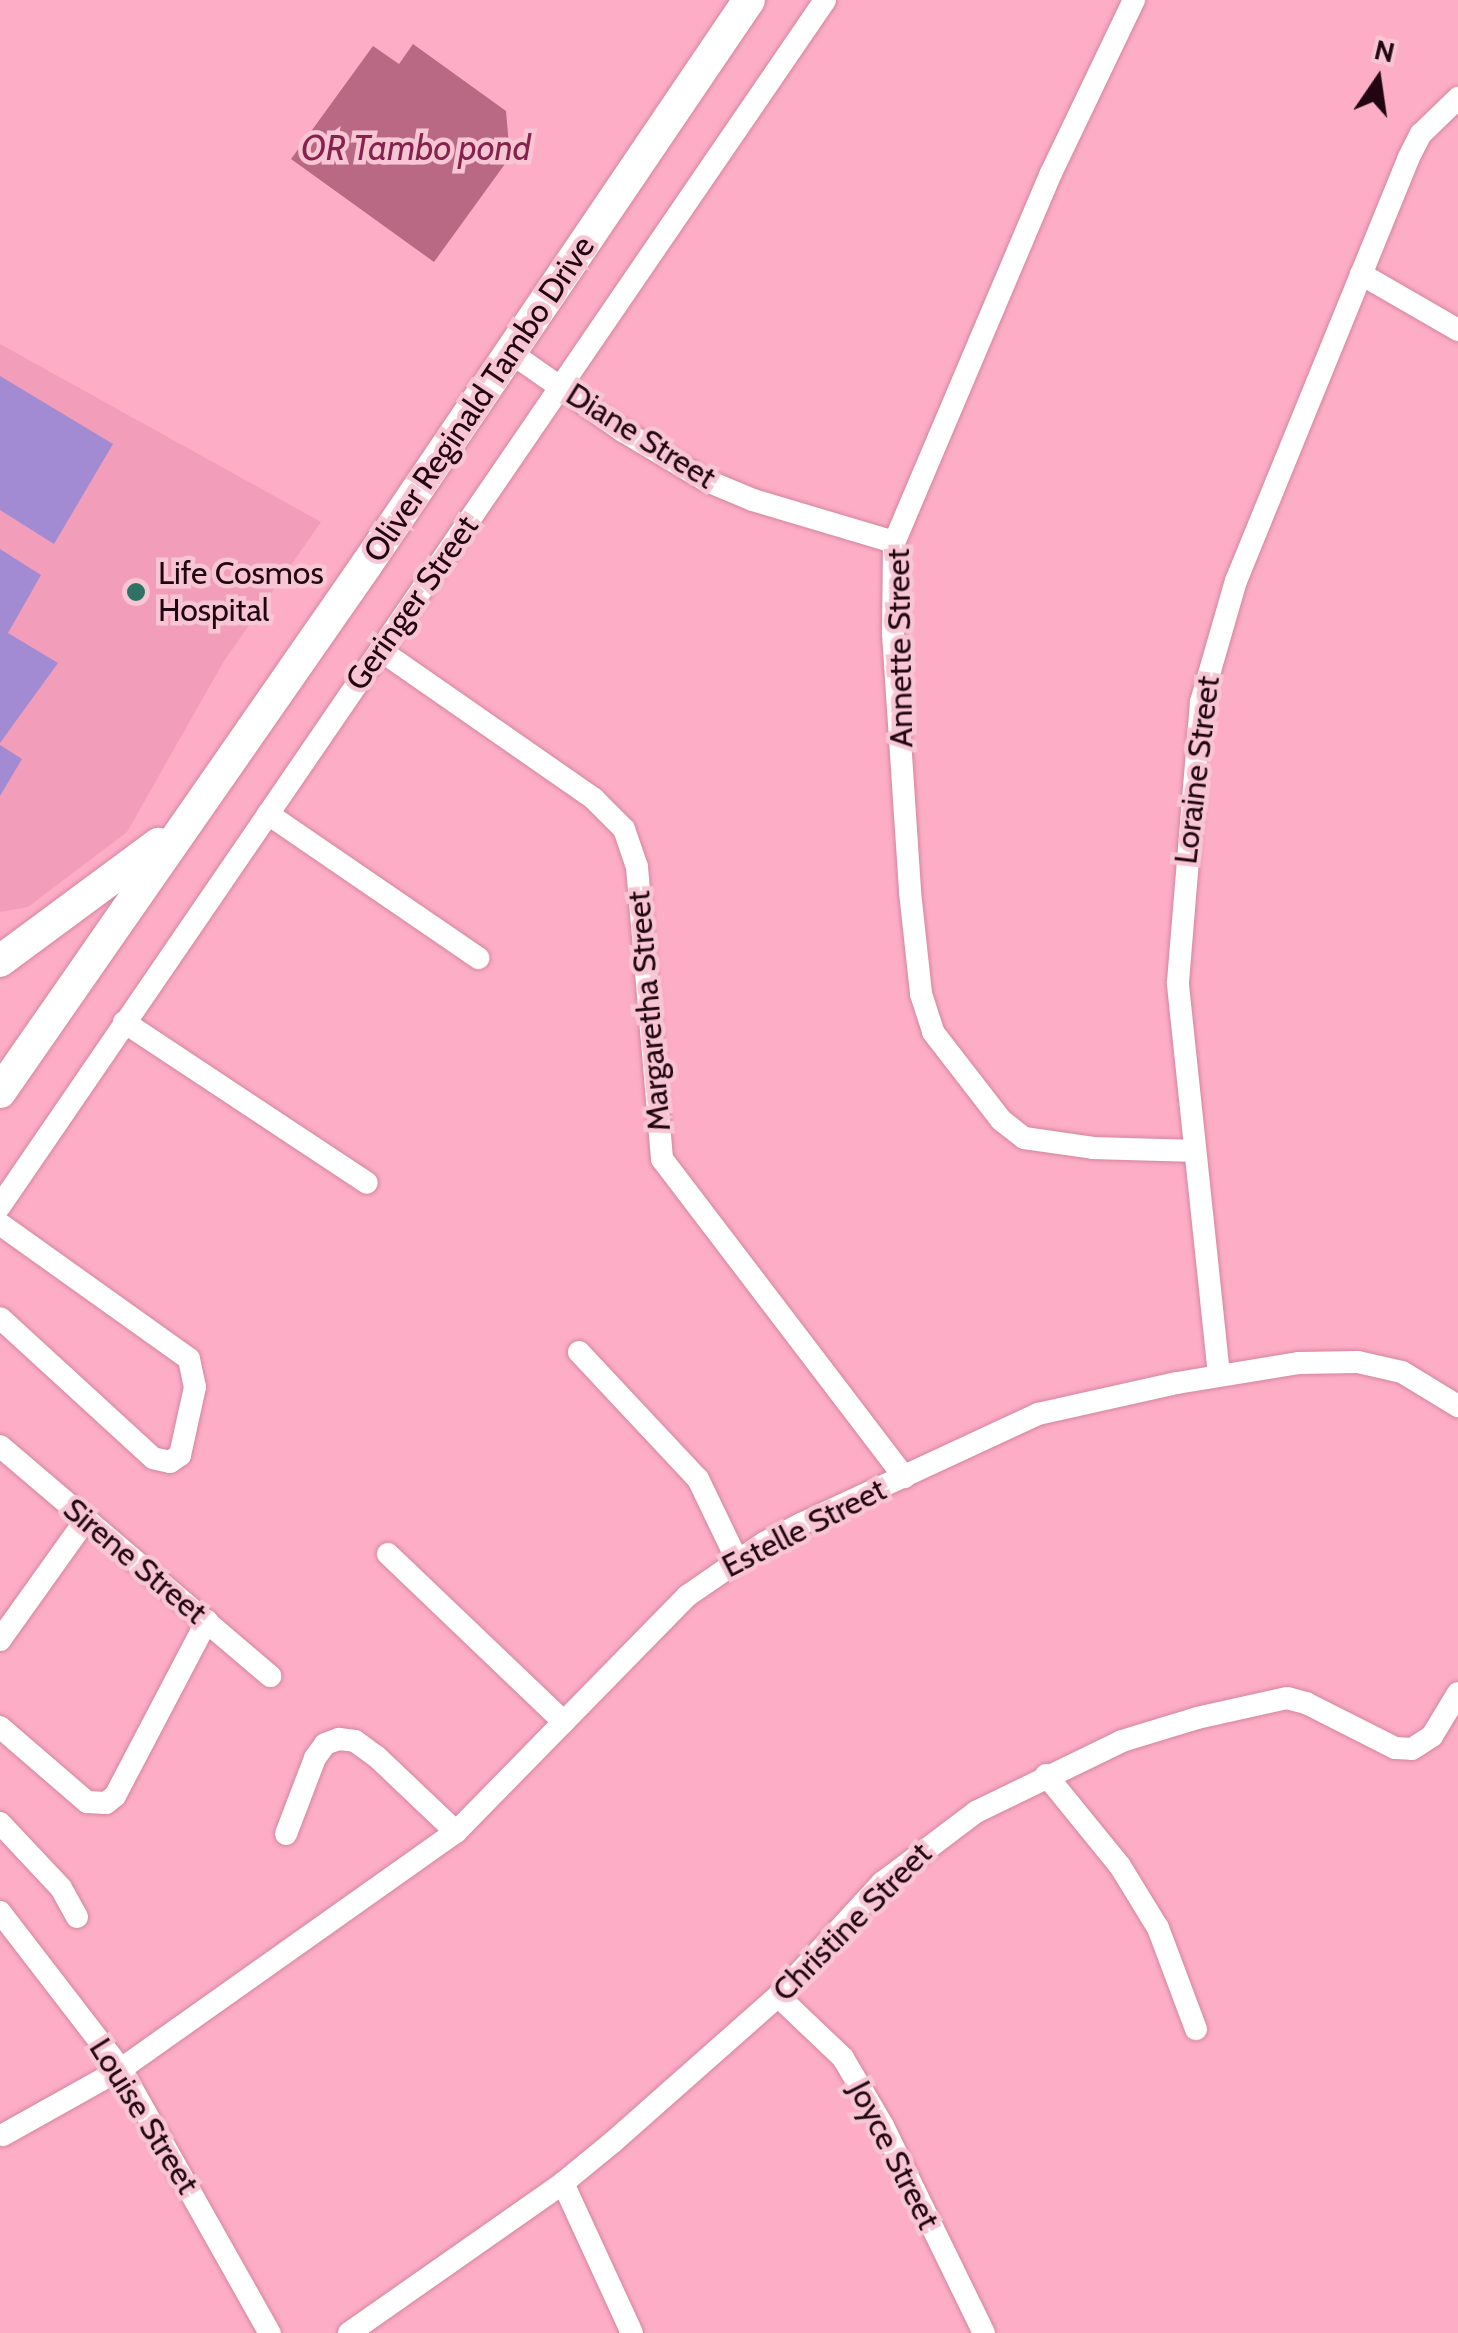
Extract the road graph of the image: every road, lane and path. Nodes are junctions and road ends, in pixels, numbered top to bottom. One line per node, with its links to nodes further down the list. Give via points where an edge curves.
1 (749, 0): 7 (main road, Oliver Reginald Tambo Drive)
2 (825, 0): 8 (street, Geringer Street)
3 (1134, 0): 9 (street, Annette Street)
4 (1458, 98): 5 (street, Loraine Street, via 1421,134)
5 (1361, 274): 6 (street); 17 (street, Loraine Street, via 1236,580 1201,702 1178,982)
6 (1458, 330)
7 (510, 352): 8 (street, Diane Street); 12 (main road, Oliver Reginald Tambo Drive)
8 (560, 387): 9 (street, Diane Street, via 705,480); 10 (street, Geringer Street)
9 (894, 542): 17 (street, Annette Street, via 910,892 921,994 933,1032 1001,1120 1024,1138)
10 (380, 650): 11 (street, Geringer Street); 26 (street, Margaretha Street, via 594,799 631,840 662,1159)
11 (268, 814): 13 (street); 15 (street, Geringer Street)
12 (182, 826): 14 (main road); 16 (main road, Oliver Reginald Tambo Drive)
13 (478, 958)
14 (0, 961)
15 (124, 1022): 18 (street); 19 (street, Geringer Street)
16 (4, 1076)
17 (1195, 1151): 23 (street, Loraine Street)
18 (367, 1182)
19 (0, 1206)
20 (0, 1224): 21 (street, via 189,1359 196,1387 180,1455 170,1462 153,1458)
21 (0, 1318)
22 (579, 1352): 29 (street, via 698,1479)
23 (1219, 1375): 24 (street, Estelle Street, via 1358,1362 1402,1372); 26 (street, Estelle Street, via 1038,1414)
24 (1458, 1406)
25 (0, 1446): 27 (street, Sirene Street)
26 (904, 1477): 29 (street, Estelle Street)
27 (85, 1521): 30 (street, Sirene Street); 31 (street)
28 (388, 1554): 34 (street)
29 (736, 1560): 34 (street, Estelle Street, via 688,1596)
30 (207, 1621): 32 (street, Sirene Street); 35 (street, via 106,1803 86,1802)
31 (0, 1640)
32 (270, 1676)
33 (1458, 1693): 36 (street, Christine Street, via 1432,1736 1412,1750 1394,1748 1287,1698 1156,1729)
34 (564, 1722): 38 (street, Estelle Street)
35 (0, 1728)
36 (1046, 1775): 42 (street, Christine Street, via 926,1846 882,1883); 43 (street, via 1120,1866 1158,1928)
37 (0, 1823): 41 (street, via 61,1888)
38 (456, 1832): 39 (street, via 376,1756 356,1741 338,1739 316,1758); 44 (street, Estelle Street)
39 (286, 1834)
40 (0, 1912): 44 (street, Louise Street)
41 (77, 1917)
42 (778, 1996): 46 (street, Christine Street); 50 (street, Joyce Street, via 843,2058)
43 (1196, 2029)
44 (122, 2070): 45 (street, Estelle Street); 47 (street, Louise Street)
45 (3, 2135)
46 (564, 2183): 48 (street, Christine Street); 49 (street)
47 (270, 2333)
48 (349, 2333)
49 (632, 2333)
50 (984, 2333)

